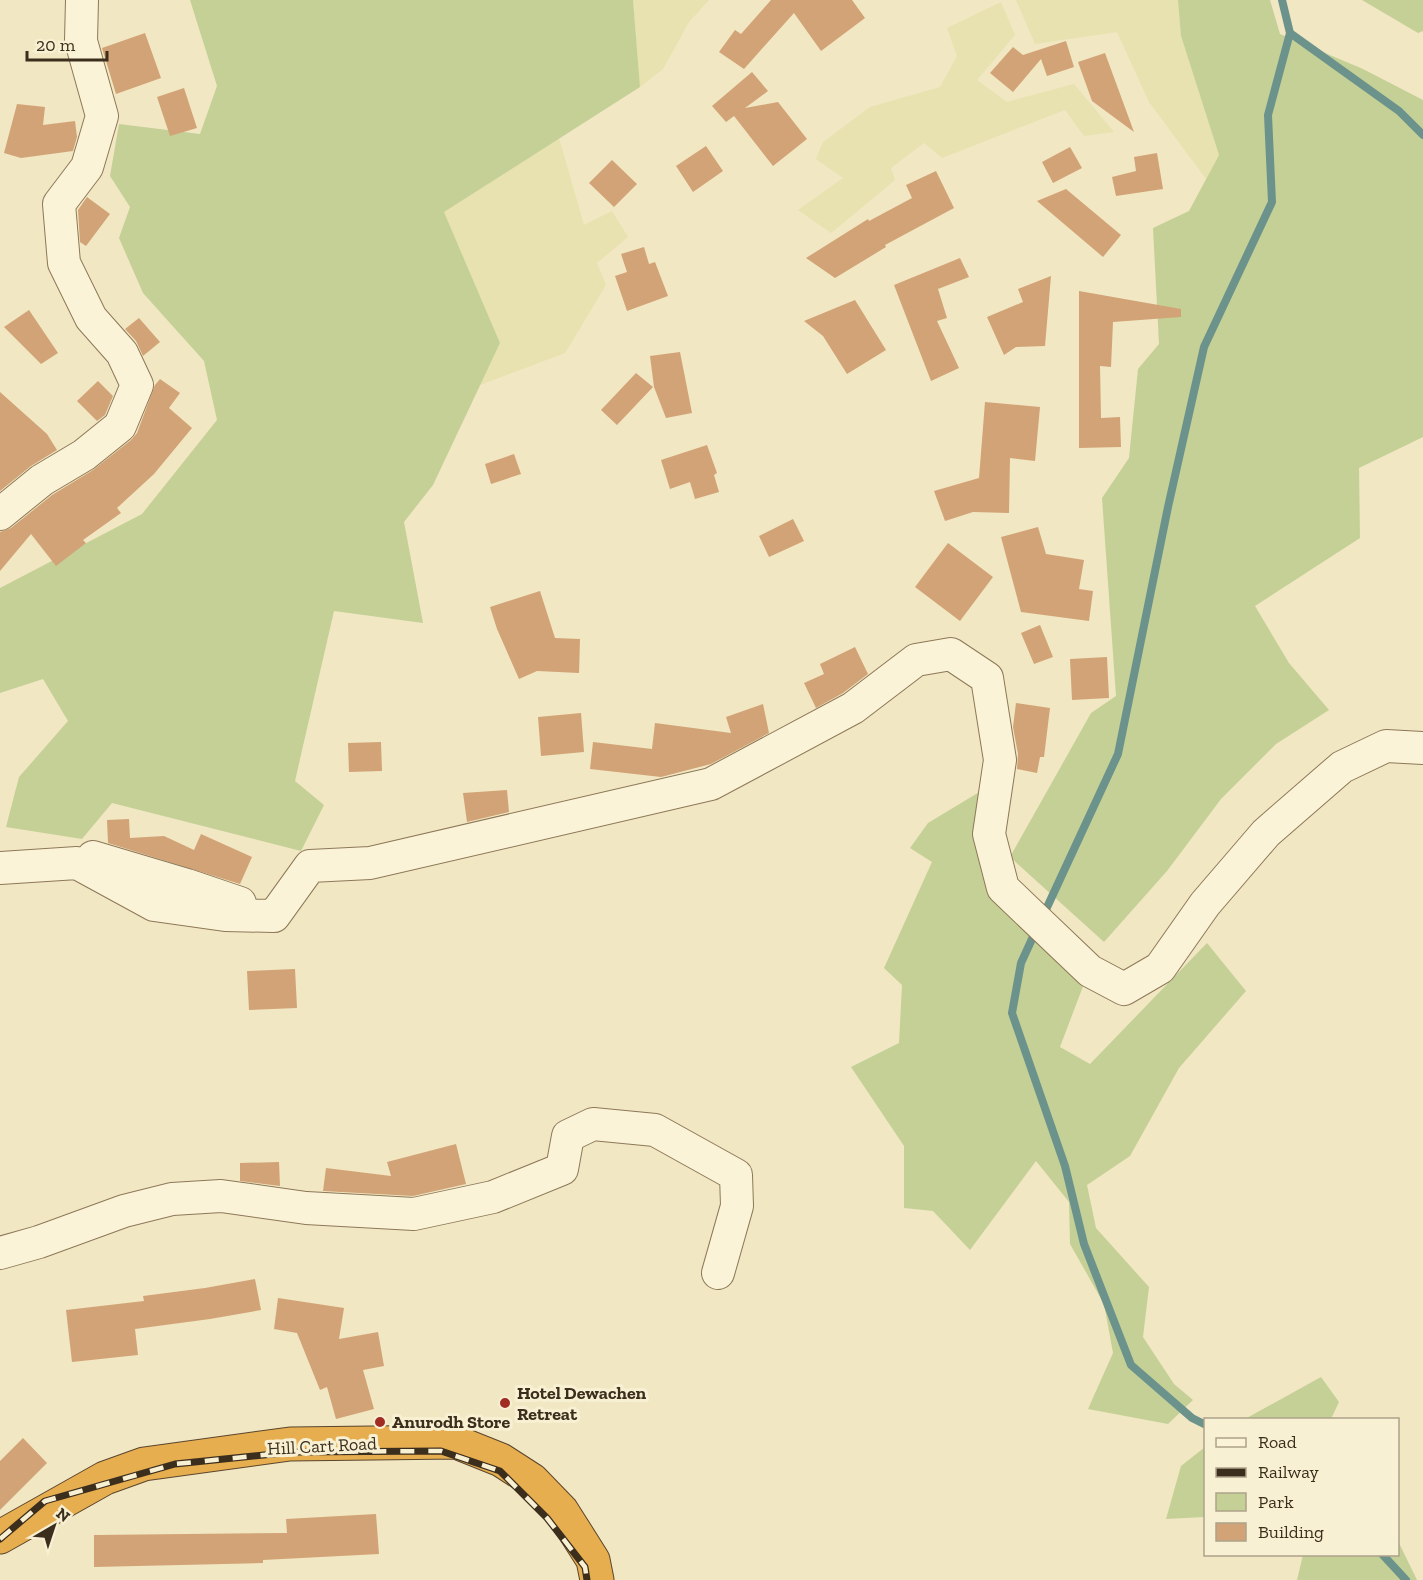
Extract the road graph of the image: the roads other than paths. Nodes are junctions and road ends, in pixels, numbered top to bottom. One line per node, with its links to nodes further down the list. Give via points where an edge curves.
1 (82, 0): 2 (street, via 81,41 102,116 87,167 60,204 64,263 91,318 122,353 137,386 120,426)
2 (0, 514)
3 (1423, 732): 4 (street)
4 (1386, 746): 5 (street); 8 (street, via 1342,767 1266,833 1205,904 1160,968 1124,989 1090,971 1003,888 989,834 1000,760 987,678 951,654 916,660 853,708 711,784 370,863 310,866)
5 (1423, 748)
6 (0, 846): 8 (street, via 73,851)
7 (0, 868): 8 (street, via 77,863 154,905 225,915)
8 (274, 916)
9 (0, 1253): 10 (street, via 172,1199 221,1196 306,1208 414,1215 494,1197 562,1169 568,1136 593,1124 655,1130 736,1175 737,1206)
10 (718, 1274)
11 (0, 1538): 12 (highway, Hill Cart Road, via 105,1478 144,1464 290,1444 456,1442 501,1460 532,1480 562,1511 593,1560)
12 (597, 1580)

